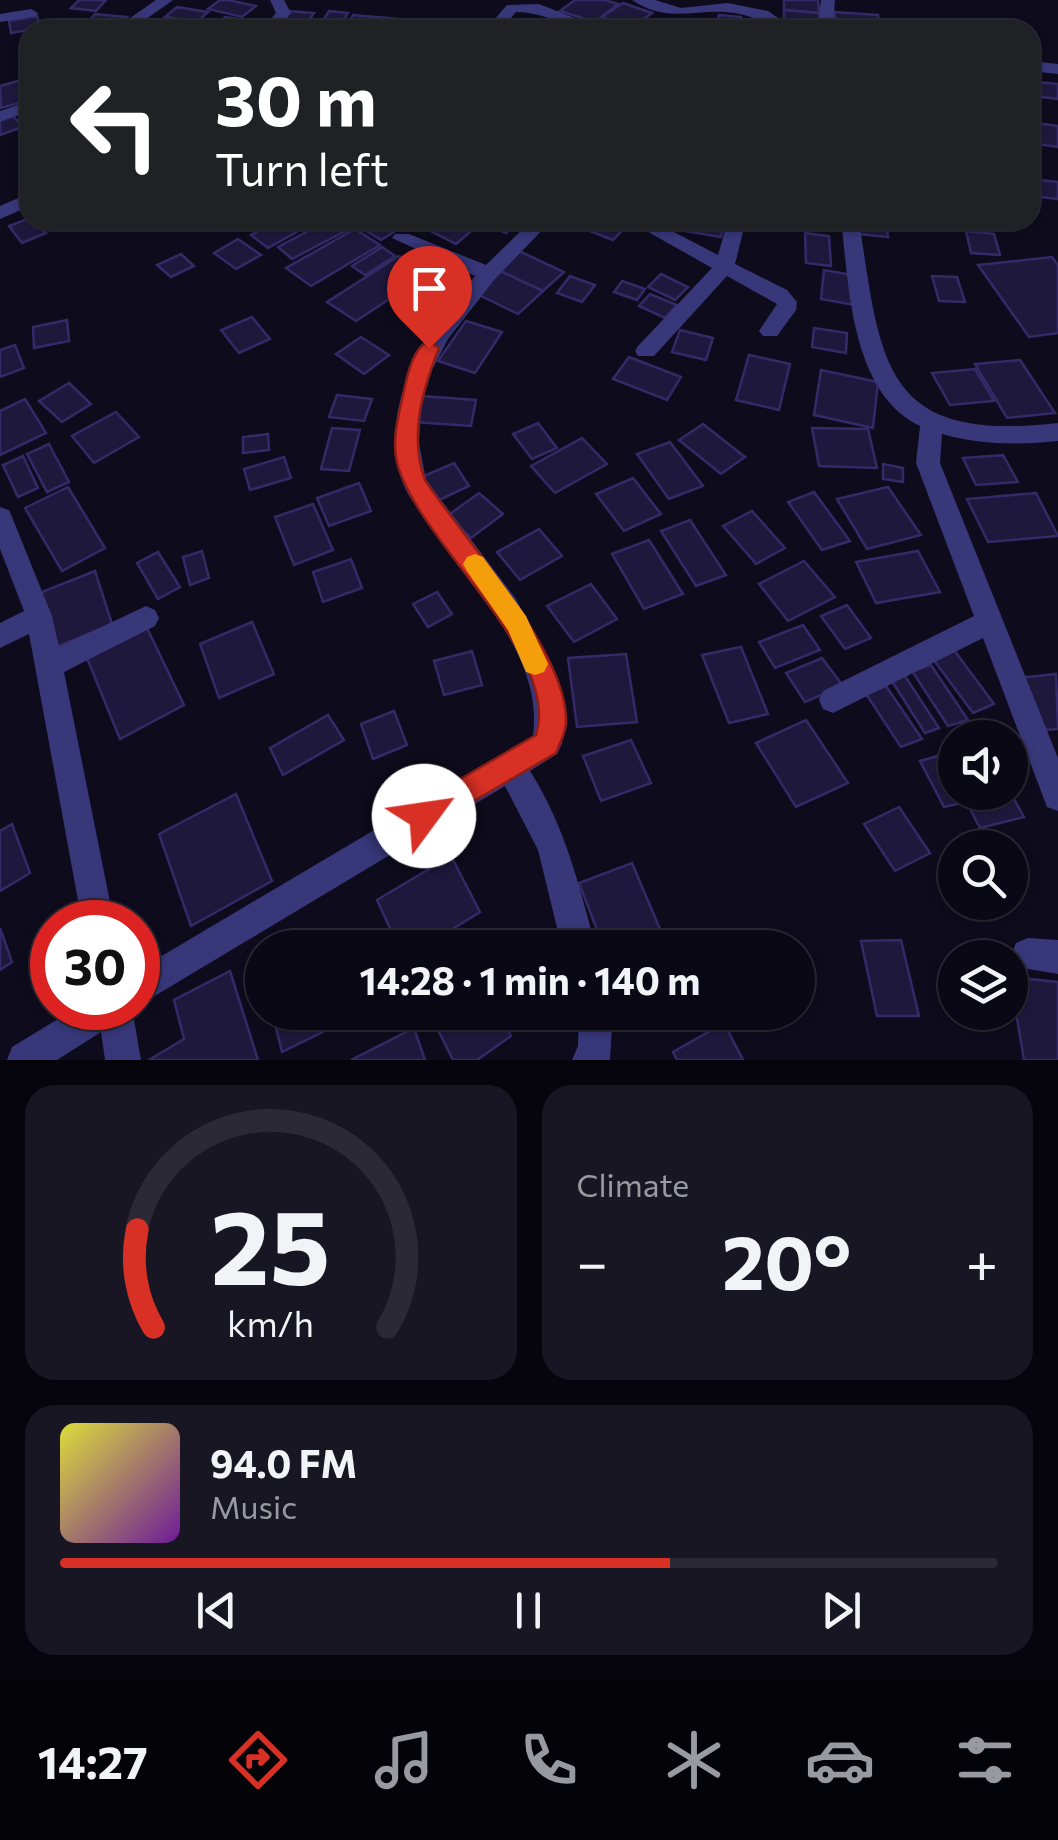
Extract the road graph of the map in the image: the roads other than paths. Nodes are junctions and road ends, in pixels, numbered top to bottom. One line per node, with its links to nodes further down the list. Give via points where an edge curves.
1 (166, 0): 9 (street)
2 (277, 0): 10 (street, via 284,13)
3 (564, 0): 6 (street)
4 (639, 0): 5 (street)
5 (682, 6): 13 (street, via 728,7)
6 (549, 12): 11 (street, via 512,8); 12 (street)
7 (30, 13): 8 (street)
8 (0, 18)
9 (136, 20)
10 (278, 20)
11 (502, 20)
12 (569, 20)
13 (758, 20)
14 (532, 230): 20 (street)
15 (656, 230): 19 (street)
16 (735, 230): 19 (street)
17 (852, 230): 23 (street, via 878,361 901,404)
18 (402, 238): 20 (street)
19 (726, 266): 21 (street, via 787,302); 22 (street)
20 (487, 273): 33 (street, via 429,348 416,380 406,459 415,483 518,624 550,697 547,744)
21 (770, 331)
22 (646, 351)
23 (932, 422): 24 (street, via 1004,434); 28 (street, via 928,464)
24 (1058, 432)
25 (0, 517): 26 (street)
26 (38, 616): 29 (street); 30 (street)
27 (146, 618): 30 (street)
28 (989, 622): 31 (street); 32 (street)
29 (0, 636)
30 (48, 666): 35 (street)
31 (833, 700)
32 (1048, 743): 34 (street)
33 (510, 765): 36 (street, via 554,850); 37 (street)
34 (1058, 796)
35 (94, 900)
36 (574, 930)
37 (160, 976)
38 (72, 1030): 41 (street)
39 (118, 1030): 42 (street)
40 (596, 1030): 43 (street)
41 (25, 1060)
42 (123, 1060)
43 (590, 1060)

